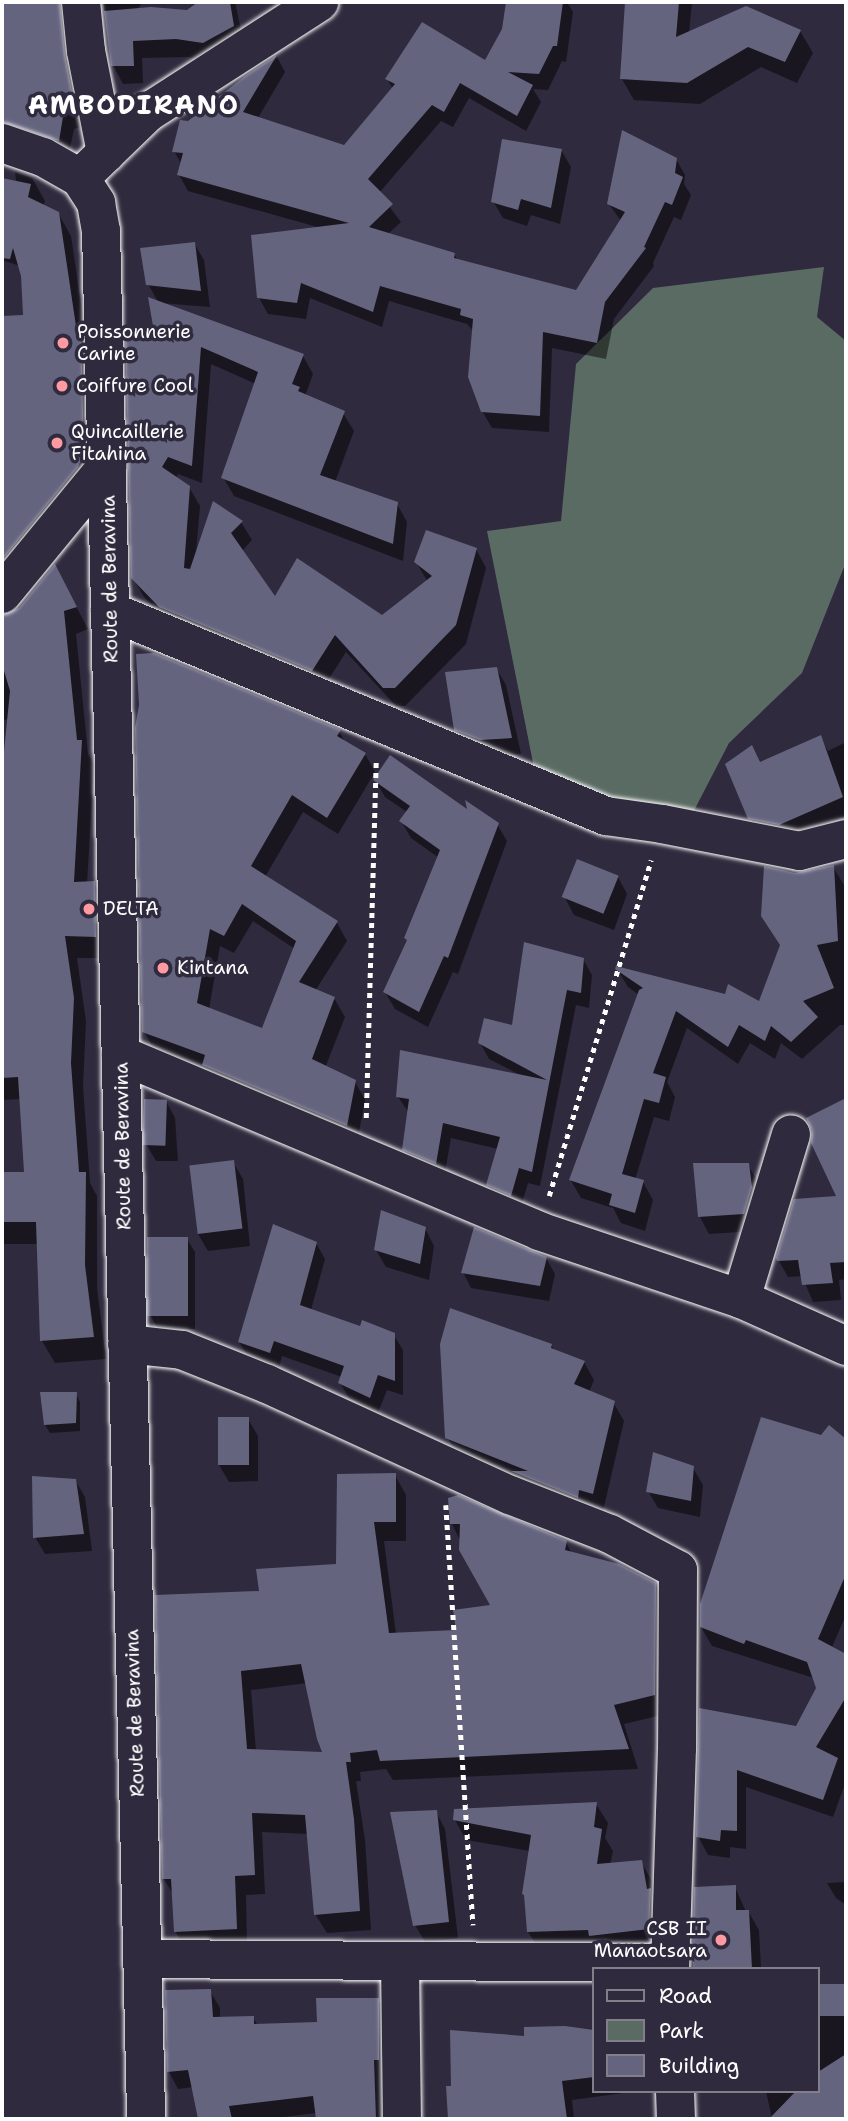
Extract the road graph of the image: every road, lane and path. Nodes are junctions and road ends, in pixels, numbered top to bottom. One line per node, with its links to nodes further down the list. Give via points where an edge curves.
1 (81, 2): 4 (street)
2 (319, 2): 4 (street, via 147,113)
3 (2, 143): 4 (street, via 43,157)
4 (93, 166): 5 (street, Route de Beravina, via 101,231)
5 (107, 466): 6 (street); 7 (street, Route de Beravina)
6 (2, 594)
7 (110, 611): 8 (street); 11 (street, Route de Beravina)
8 (377, 721): 9 (street, via 606,816); 13 (path)
9 (662, 824): 10 (street, via 799,851); 14 (path)
10 (846, 839)
11 (121, 1055): 13 (street); 16 (street, Route de Beravina)
12 (791, 1134): 15 (street)
13 (365, 1157): 14 (street)
14 (539, 1231): 15 (street)
15 (741, 1299): 17 (street)
16 (127, 1344): 18 (street, via 183,1350); 19 (street, Route de Beravina)
17 (846, 1346)
18 (444, 1466): 21 (path); 22 (street, via 610,1534 678,1570)
19 (142, 1959): 20 (street); 24 (street, Route de Beravina)
20 (400, 1961): 21 (street); 25 (street)
21 (476, 1961): 22 (street)
22 (670, 1966)
23 (675, 2093): 26 (street)
24 (146, 2119)
25 (402, 2119)
26 (676, 2119)

